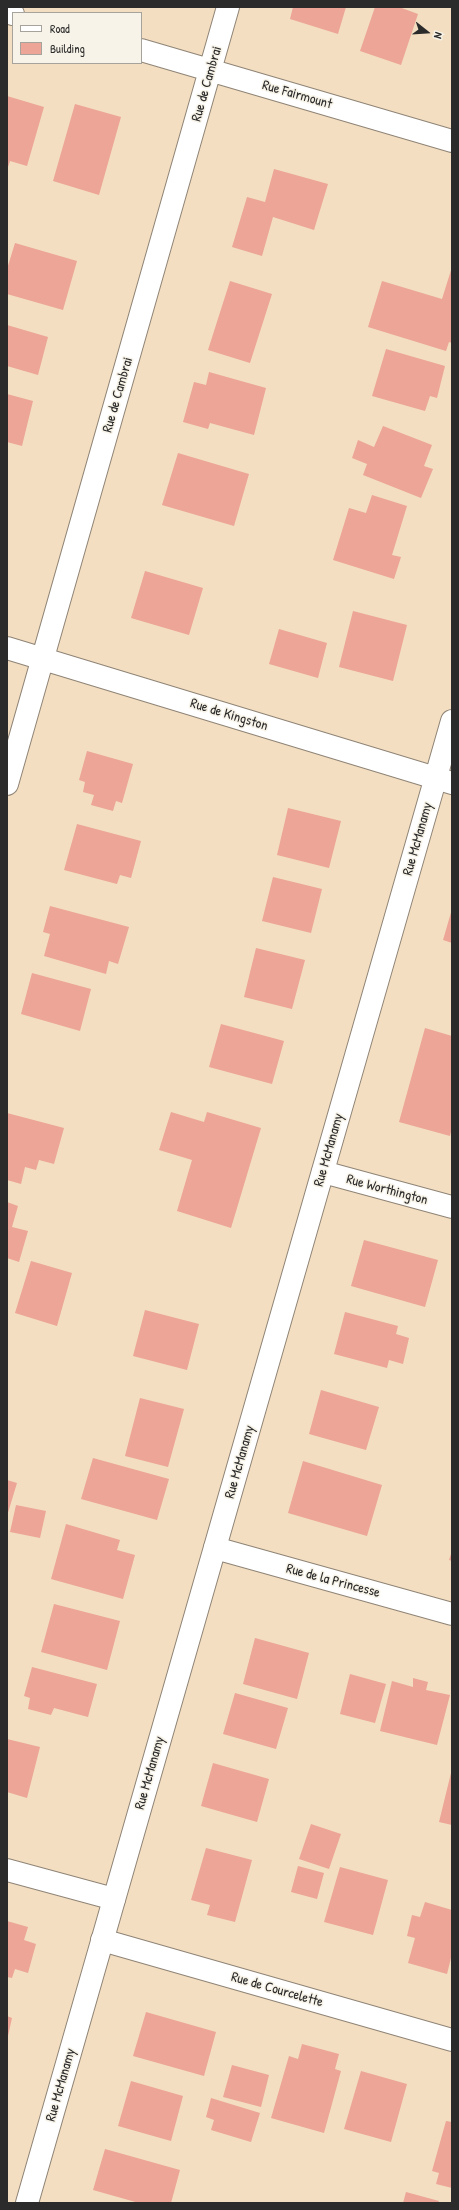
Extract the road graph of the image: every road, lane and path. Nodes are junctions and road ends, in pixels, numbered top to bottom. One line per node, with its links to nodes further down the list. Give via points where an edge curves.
1 (228, 7): 3 (street, Rue de Cambrai)
2 (142, 50): 3 (street, Rue Fairmount)
3 (211, 70): 4 (street, Rue Fairmount); 6 (street, Rue de Cambrai)
4 (452, 141)
5 (7, 648): 6 (street, Rue de Kingston)
6 (42, 658): 8 (street, Rue de Kingston); 9 (street, Rue de Cambrai)
7 (452, 721): 8 (street, Rue McManamy)
8 (444, 780): 10 (street, Rue McManamy)
9 (7, 784)
10 (323, 1172): 11 (street, Rue Worthington); 12 (street, Rue McManamy)
11 (452, 1207)
12 (215, 1548): 13 (street, Rue de la Princesse); 15 (street, Rue McManamy)
13 (452, 1614)
14 (7, 1870): 15 (street)
15 (114, 1899): 16 (street, Rue McManamy)
16 (102, 1940): 17 (street, Rue de Courcelette); 18 (street, Rue McManamy)
17 (452, 2040)
18 (28, 2203)

